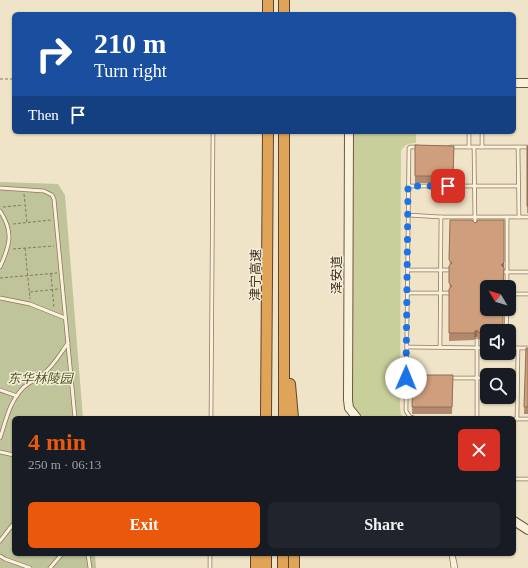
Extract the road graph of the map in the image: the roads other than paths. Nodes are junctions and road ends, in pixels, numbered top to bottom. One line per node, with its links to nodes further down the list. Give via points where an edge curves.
1 (268, 0): 3 (highway)
2 (284, 0): 4 (highway)
3 (268, 12)
4 (284, 12)
5 (516, 83): 6 (street)
6 (528, 83)
7 (213, 134): 63 (lane)
8 (268, 134): 64 (highway, 津宁高速)
9 (284, 134): 46 (highway)
10 (349, 134): 67 (street, 泽安道, via 348,400 349,408)
11 (470, 134): 15 (lane)
12 (482, 134): 17 (lane)
13 (425, 147): 20 (lane, via 409,148)
14 (447, 147): 15 (lane)
15 (469, 147): 16 (lane)
16 (474, 147): 17 (lane); 21 (lane)
17 (482, 147): 18 (lane)
18 (518, 147): 19 (lane); 22 (lane)
19 (528, 147)
20 (408, 186): 21 (lane); 25 (lane)
21 (475, 186): 22 (lane); 27 (lane)
22 (518, 186): 29 (lane)
23 (0, 188): 45 (lane, via 44,191 52,195)
24 (0, 211): 32 (lane, via 8,224 10,238)
25 (408, 215): 26 (lane); 33 (lane)
26 (441, 217): 27 (lane); 34 (lane)
27 (475, 217): 28 (lane); 31 (lane)
28 (507, 217): 29 (lane); 36 (lane)
29 (518, 217): 30 (lane)
30 (528, 217)
31 (475, 227)
32 (0, 267)
33 (408, 270): 34 (lane); 39 (lane)
34 (440, 270): 35 (lane); 40 (lane)
35 (449, 270)
36 (505, 272): 37 (lane); 38 (lane)
37 (528, 272)
38 (506, 280)
39 (407, 293): 40 (lane); 49 (lane)
40 (440, 293): 41 (lane); 50 (lane)
41 (449, 293)
42 (516, 294): 43 (lane)
43 (528, 294)
44 (0, 298): 45 (lane, via 30,304)
45 (65, 318): 48 (lane)
46 (285, 338): 65 (highway); 66 (highway)
47 (477, 340): 51 (lane)
48 (68, 343): 61 (lane, via 50,368 27,384); 62 (lane)
49 (407, 347): 50 (lane); 54 (lane)
50 (440, 347): 51 (lane)
51 (477, 348): 57 (lane)
52 (518, 348): 53 (lane); 59 (lane)
53 (528, 348)
54 (406, 378): 55 (lane); 68 (lane, via 406,411)
55 (414, 378)
56 (445, 378): 57 (lane)
57 (476, 378): 58 (lane); 69 (lane)
58 (480, 378)
59 (517, 378): 70 (lane)
60 (0, 390): 61 (lane)
61 (16, 396): 72 (lane, via 7,414)
62 (75, 416)
63 (211, 416)
64 (266, 416)
65 (284, 416)
66 (293, 416)
67 (355, 416)
68 (409, 416)
69 (477, 416)
70 (516, 419): 71 (lane)
71 (528, 419)
72 (0, 438)
73 (0, 452): 74 (lane)
74 (12, 455)
75 (516, 479): 76 (lane)
76 (528, 479)
77 (516, 522): 79 (street)
78 (12, 526): 80 (lane)
79 (528, 530)
80 (0, 541)
81 (0, 556): 90 (lane)
82 (60, 556): 91 (lane)
83 (88, 556): 92 (lane)
84 (210, 556): 93 (lane)
85 (256, 556): 94 (highway)
86 (266, 556): 95 (highway)
87 (283, 556): 96 (highway)
88 (294, 556): 97 (highway)
89 (452, 556): 98 (lane)
90 (30, 568)
91 (50, 568)
92 (90, 568)
93 (210, 568)
94 (256, 568)
95 (266, 568)
96 (283, 568)
97 (294, 568)
98 (455, 568)

